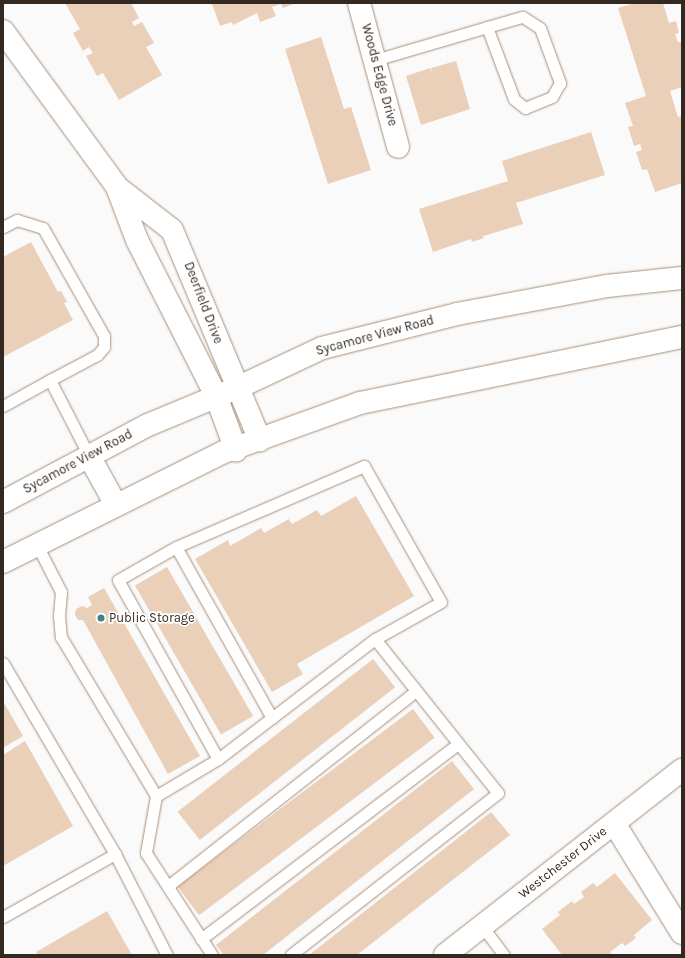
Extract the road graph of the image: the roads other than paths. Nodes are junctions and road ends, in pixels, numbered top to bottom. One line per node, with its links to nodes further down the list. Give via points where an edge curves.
1 (359, 3): 4 (main road, Woods Edge Drive)
2 (486, 27): 2 (lane, via 523,17 540,28 560,83 552,96 525,108 514,99); 4 (lane)
3 (3, 31): 6 (main road, Deerfield Drive)
4 (374, 60): 5 (main road, Woods Edge Drive)
5 (398, 147)
6 (117, 187): 11 (main road, Deerfield Drive, via 172,230); 12 (main road, Deerfield Drive, via 137,240)
7 (3, 227): 10 (lane, via 17,220 43,228 104,336 104,347 97,355)
8 (682, 278): 11 (main road, Sycamore View Road, via 607,286 457,314 322,348)
9 (682, 337): 14 (main road, via 360,403)
10 (50, 380): 13 (lane); 16 (lane)
11 (237, 388): 12 (main road, Sycamore View Road); 14 (main road, Deerfield Drive)
12 (216, 396): 15 (main road, Deerfield Drive); 16 (main road, Sycamore View Road, via 148,425)
13 (3, 406)
14 (260, 440): 15 (main road)
15 (236, 450): 18 (main road, via 224,452)
16 (89, 456): 17 (main road, Sycamore View Road); 18 (main road)
17 (3, 502)
18 (116, 505): 19 (main road)
19 (37, 545): 21 (main road); 29 (lane, via 61,592 61,637)
20 (176, 547): 22 (lane, via 364,466 441,602); 25 (lane); 27 (lane, via 118,580)
21 (3, 562)
22 (375, 639): 24 (lane); 25 (lane)
23 (3, 663): 31 (lane)
24 (416, 691): 26 (lane); 32 (lane)
25 (272, 718): 27 (lane)
26 (458, 744): 36 (lane); 39 (lane, via 498,793)
27 (218, 758): 29 (lane)
28 (682, 770): 30 (main road, Westchester Drive)
29 (156, 796): 32 (lane, via 146,853)
30 (614, 823): 34 (main road, Westchester Drive); 35 (main road)
31 (115, 854): 33 (lane); 37 (lane)
32 (168, 886): 36 (lane)
33 (3, 918)
34 (482, 926): 40 (main road, Westchester Drive); 41 (lane)
35 (682, 933)
36 (201, 939): 38 (lane)
37 (167, 955)
38 (212, 955)
39 (291, 955)
40 (445, 955)
41 (504, 955)

